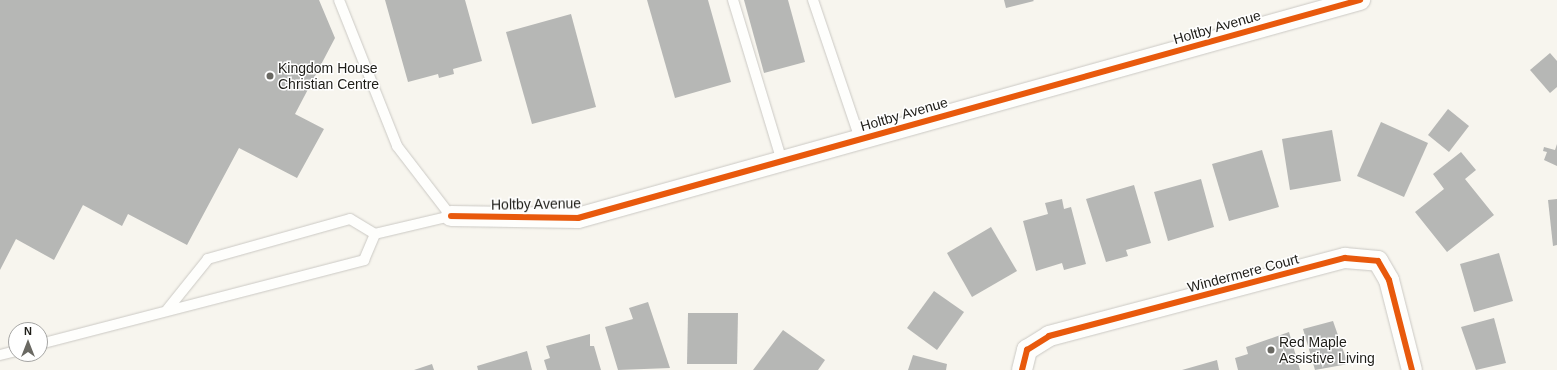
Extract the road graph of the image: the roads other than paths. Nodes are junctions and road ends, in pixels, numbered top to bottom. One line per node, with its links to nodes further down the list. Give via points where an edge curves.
1 (339, 0): 7 (lane, via 397,146)
2 (733, 0): 6 (lane)
3 (813, 0): 5 (lane)
4 (1360, 0): 5 (street, Holtby Avenue)
5 (860, 139): 6 (street, Holtby Avenue)
6 (782, 161): 7 (street, Holtby Avenue, via 578,218)
7 (451, 216): 8 (lane)
8 (375, 234): 9 (lane, via 364,260); 9 (lane, via 350,219 208,259)
9 (167, 310): 10 (lane)
10 (48, 342)
11 (1022, 370): 12 (street, Windermere Court, via 1027,350 1049,336 1345,258 1378,261 1389,280)
12 (1412, 370)

